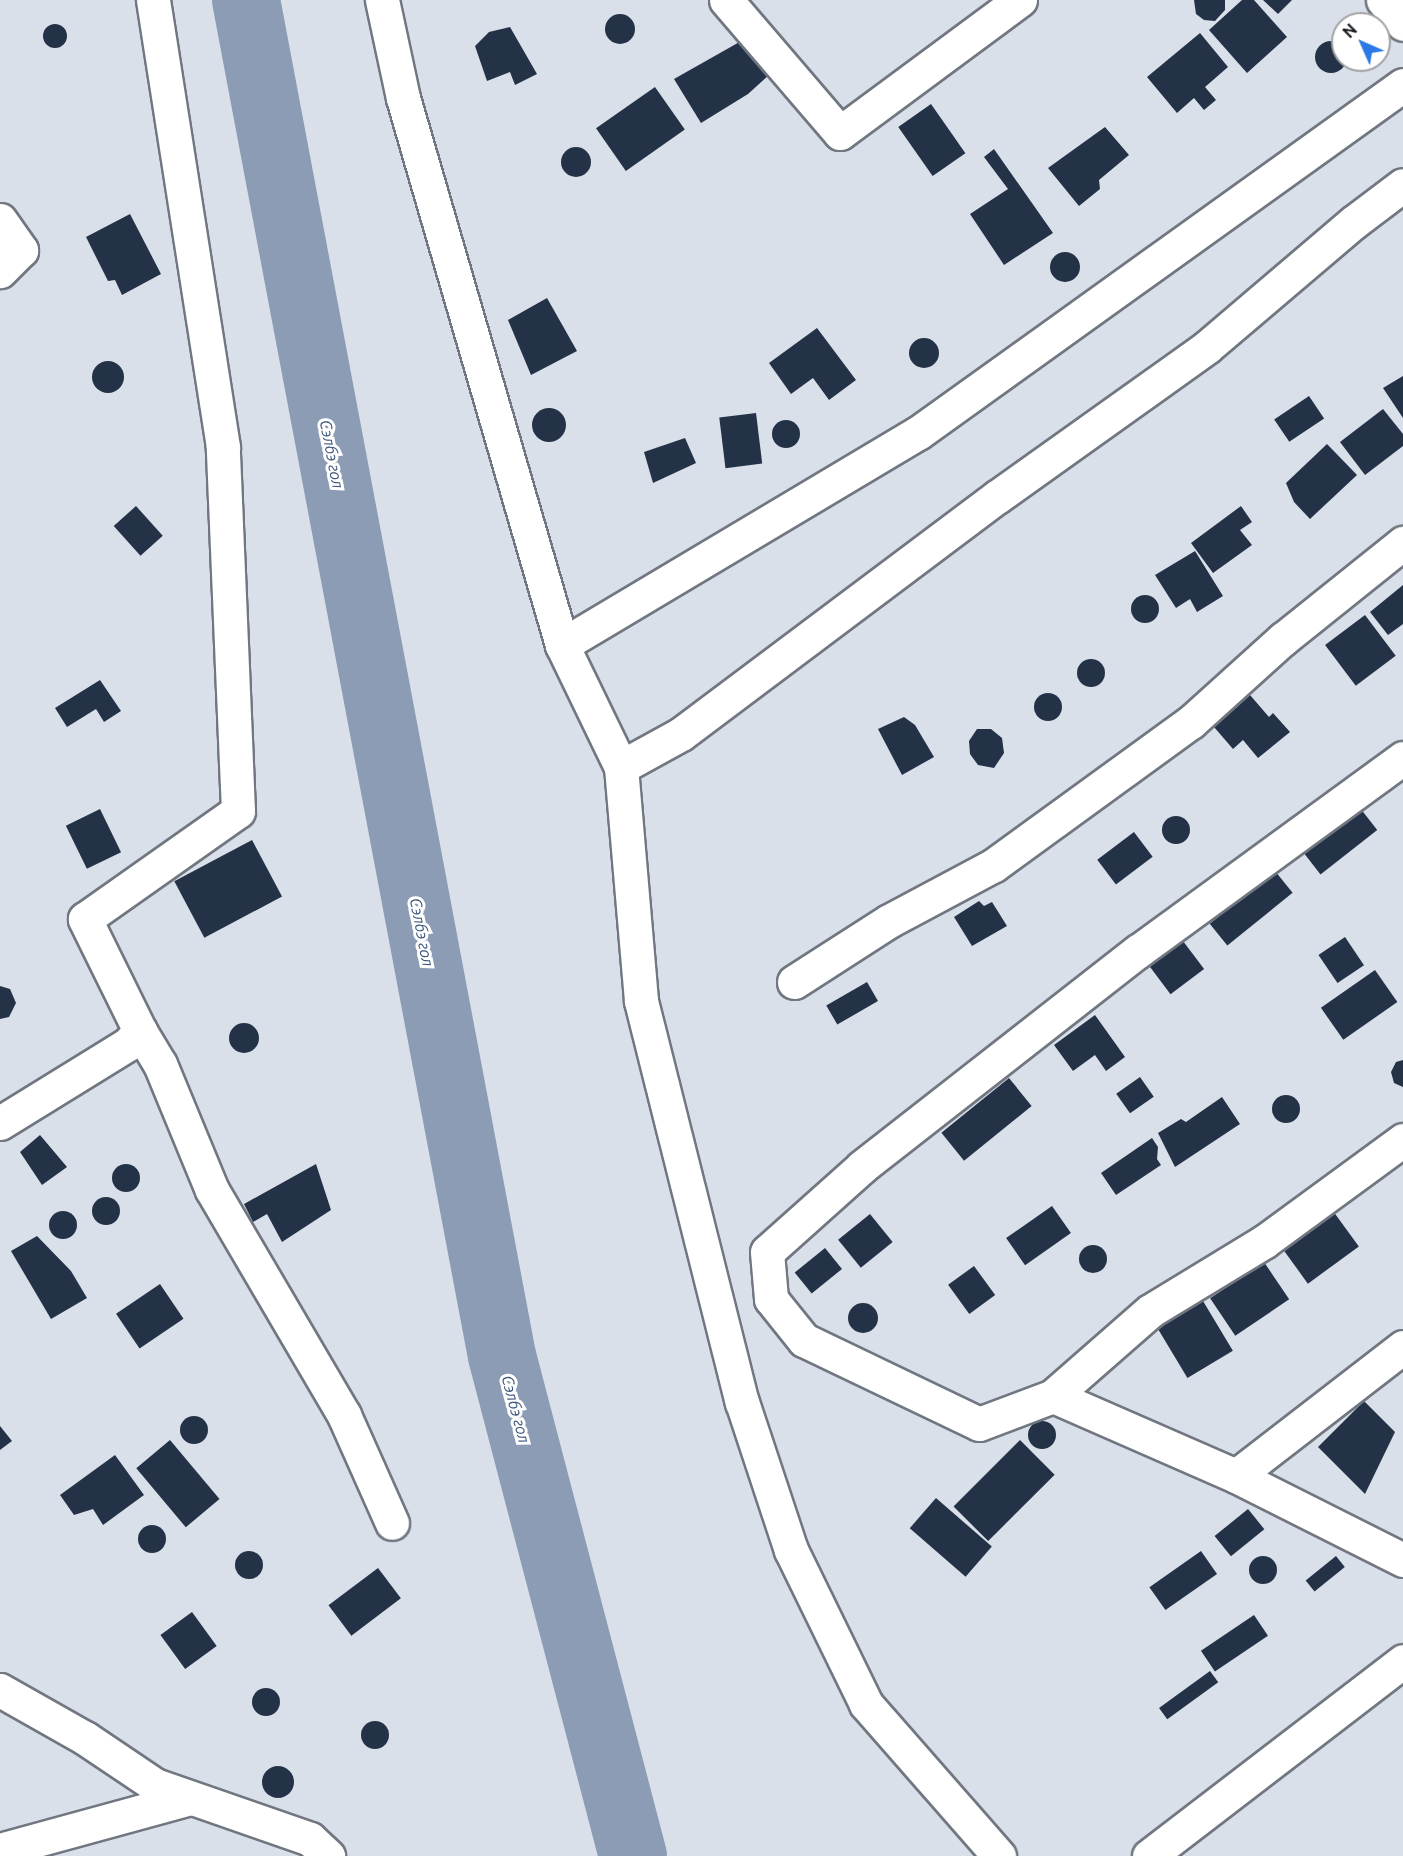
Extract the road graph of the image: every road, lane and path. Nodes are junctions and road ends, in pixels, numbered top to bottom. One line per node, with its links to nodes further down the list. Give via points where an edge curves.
1 (153, 0): 16 (street, via 223,447 238,810 85,920)
2 (382, 0): 12 (street, via 407,110)
3 (726, 0): 4 (street, via 840,133)
4 (1020, 0)
5 (1383, 0): 6 (street)
6 (1403, 24)
7 (1403, 85): 12 (street, via 918,434)
8 (1403, 185): 14 (street, via 1207,347 997,497 681,734)
9 (0, 220): 10 (street, via 21,250)
10 (0, 271)
11 (1403, 543): 15 (street, via 1283,639 1191,722 1003,858 889,921)
12 (562, 645): 14 (street)
13 (1403, 758): 20 (street, via 1138,951 862,1167 767,1252 771,1299 804,1340 979,1424)
14 (621, 767): 29 (street, via 641,1001 742,1402 791,1550 866,1704)
15 (794, 982)
16 (141, 1031): 17 (street, via 128,1044); 22 (street, via 160,1064 212,1190 344,1415)
17 (0, 1123)
18 (1403, 1140): 20 (street, via 1265,1241 1150,1311)
19 (1403, 1347): 21 (street)
20 (1053, 1396): 21 (street)
21 (1236, 1476): 23 (street)
22 (392, 1522)
23 (1403, 1560)
24 (1403, 1660): 30 (street)
25 (0, 1690): 26 (street, via 85,1738 155,1785)
26 (190, 1798): 27 (street); 28 (street, via 310,1839)
27 (0, 1850)
28 (328, 1856)
29 (999, 1856)
30 (1149, 1856)

